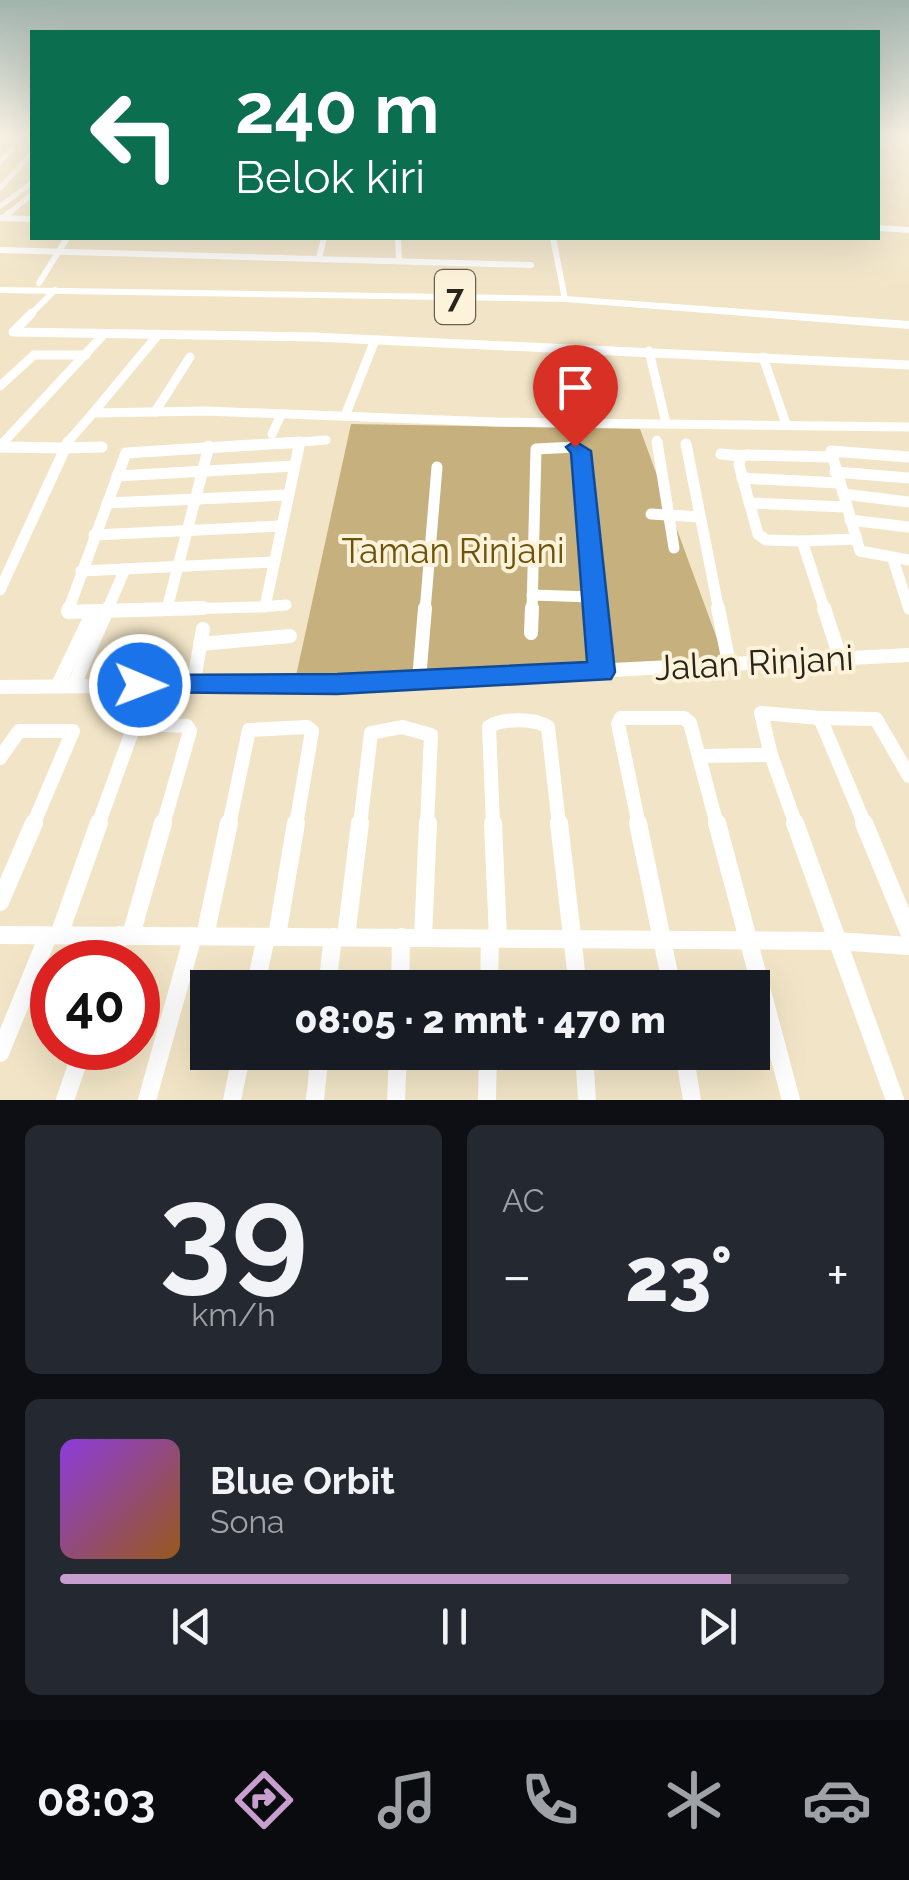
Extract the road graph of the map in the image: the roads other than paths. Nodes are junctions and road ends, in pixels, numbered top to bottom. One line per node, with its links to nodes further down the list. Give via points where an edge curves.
1 (29, 186): 4 (street)
2 (30, 195): 4 (street)
3 (30, 211): 4 (street)
4 (2, 213): 5 (street)
5 (30, 219)
6 (880, 228): 7 (street)
7 (909, 230)
8 (67, 240): 13 (street)
9 (324, 240): 14 (street)
10 (398, 240): 15 (street)
11 (552, 240): 21 (street)
12 (0, 250): 13 (street)
13 (58, 252): 14 (street); 17 (street)
14 (319, 258): 15 (street)
15 (399, 260): 16 (street)
16 (531, 265)
17 (38, 284): 18 (highway, 7); 19 (highway, 7)
18 (4, 287): 20 (highway, 7)
19 (86, 287): 20 (highway, 7); 21 (highway, 7)
20 (55, 290): 23 (street, via 13,332)
21 (564, 296): 22 (highway, 7)
22 (909, 323)
23 (104, 334): 24 (street); 27 (street)
24 (157, 336): 25 (street); 33 (street)
25 (375, 340): 26 (street); 34 (street)
26 (649, 351): 29 (street); 36 (street)
27 (86, 355): 31 (street, via 34,356); 45 (street)
28 (190, 357): 32 (street)
29 (764, 357): 30 (street); 37 (street)
30 (909, 365)
31 (0, 386)
32 (155, 412): 33 (street); 35 (street)
33 (93, 413): 46 (street)
34 (346, 416): 35 (street); 36 (street)
35 (280, 417): 39 (street)
36 (666, 423): 37 (street)
37 (786, 424): 38 (street)
38 (909, 427)
39 (272, 434)
40 (326, 440): 42 (street)
41 (657, 440): 65 (street)
42 (300, 442): 44 (street); 52 (street)
43 (686, 444): 66 (street)
44 (208, 446): 54 (street); 55 (street, via 129,451)
45 (0, 447): 46 (street)
46 (64, 448): 47 (street); 81 (street)
47 (102, 448)
48 (721, 454): 49 (street)
49 (741, 456): 51 (street); 56 (street)
50 (909, 456): 51 (street, via 834,449)
51 (832, 457): 58 (street)
52 (294, 466): 54 (street); 59 (street)
53 (437, 467): 96 (street)
54 (204, 471): 55 (street); 60 (street)
55 (117, 476): 62 (street)
56 (742, 478): 58 (street); 63 (street)
57 (909, 478): 58 (street)
58 (840, 489): 61 (street); 63 (street); 67 (street)
59 (287, 495): 60 (street); 68 (street)
60 (196, 499): 62 (street); 70 (street)
61 (909, 502)
62 (106, 503): 71 (street)
63 (749, 504): 73 (street, via 760,537)
64 (651, 514): 65 (street)
65 (668, 515): 66 (street); 74 (street)
66 (700, 517): 94 (street)
67 (850, 520): 69 (street); 72 (street)
68 (280, 526): 70 (street); 77 (street)
69 (909, 527)
70 (188, 530): 71 (street); 78 (street)
71 (94, 534): 80 (street)
72 (858, 539): 73 (street); 75 (street, via 864,554)
73 (802, 541): 93 (street)
74 (674, 548)
75 (893, 559): 76 (street); 87 (street)
76 (909, 560)
77 (273, 562): 78 (street); 85 (street)
78 (178, 566): 79 (street); 86 (street)
79 (125, 568): 80 (street); 88 (street)
80 (81, 571): 88 (street, via 67,610)
81 (0, 590)
82 (532, 596): 83 (street); 83 (street, via 536,449 542,446 581,451); 89 (street)
83 (592, 597): 95 (street)
84 (286, 605): 85 (street)
85 (262, 607): 86 (street)
86 (167, 609): 88 (street)
87 (909, 609)
88 (99, 614): 97 (street); 99 (street)
89 (530, 633)
90 (290, 636): 100 (street, via 202,636)
91 (132, 642): 98 (street)
92 (909, 656): 93 (street, Jalan Rinjani)
93 (840, 657): 94 (street, Jalan Rinjani)
94 (733, 663): 95 (street, Jalan Rinjani)
95 (601, 672): 96 (street, Jalan Rinjani)
96 (419, 680): 100 (street, Jalan Rinjani)
97 (74, 685): 98 (street, Jalan Rinjani); 99 (street, Jalan Rinjani)
98 (113, 685): 100 (street, Jalan Rinjani)
99 (58, 686): 101 (street, Jalan Rinjani)
100 (193, 686)
101 (0, 687)
102 (820, 718): 103 (street, via 762,713); 106 (street, via 876,718); 108 (street)
103 (771, 755): 104 (street); 122 (street)
104 (699, 756): 119 (street, via 686,719 619,720); 121 (street)
105 (0, 758): 107 (street, via 18,730 74,731)
106 (909, 776)
107 (0, 902)
108 (909, 932)
109 (0, 934): 110 (street)
110 (54, 935): 111 (street); 111 (street, via 133,729 190,726); 130 (street)
111 (126, 935): 112 (street); 120 (street)
112 (199, 936): 113 (street); 113 (street, via 248,732 307,727 312,731); 139 (street)
113 (271, 937): 114 (street); 124 (street)
114 (339, 937): 115 (street); 116 (street, via 372,733 422,728 431,735); 125 (street)
115 (402, 937): 116 (street); 126 (street)
116 (423, 938): 117 (street)
117 (494, 939): 118 (street); 118 (street, via 489,727 542,722 548,727); 127 (street)
118 (574, 939): 119 (street); 128 (street)
119 (664, 939): 121 (street); 129 (street)
120 (123, 940)
121 (750, 940): 122 (street); 146 (street)
122 (837, 940): 123 (street); 147 (street)
123 (909, 946)
124 (261, 970)
125 (331, 970)
126 (401, 970)
127 (491, 970)
128 (577, 970)
129 (669, 970)
130 (0, 1054)
131 (76, 1070): 138 (street)
132 (238, 1070): 140 (street)
133 (318, 1070): 141 (street)
134 (397, 1070): 142 (street)
135 (488, 1070): 143 (street)
136 (586, 1070): 144 (street)
137 (687, 1070): 145 (street)
138 (66, 1100)
139 (147, 1100)
140 (232, 1100)
141 (314, 1100)
142 (396, 1100)
143 (487, 1100)
144 (588, 1100)
145 (692, 1100)
146 (791, 1100)
147 (895, 1100)

